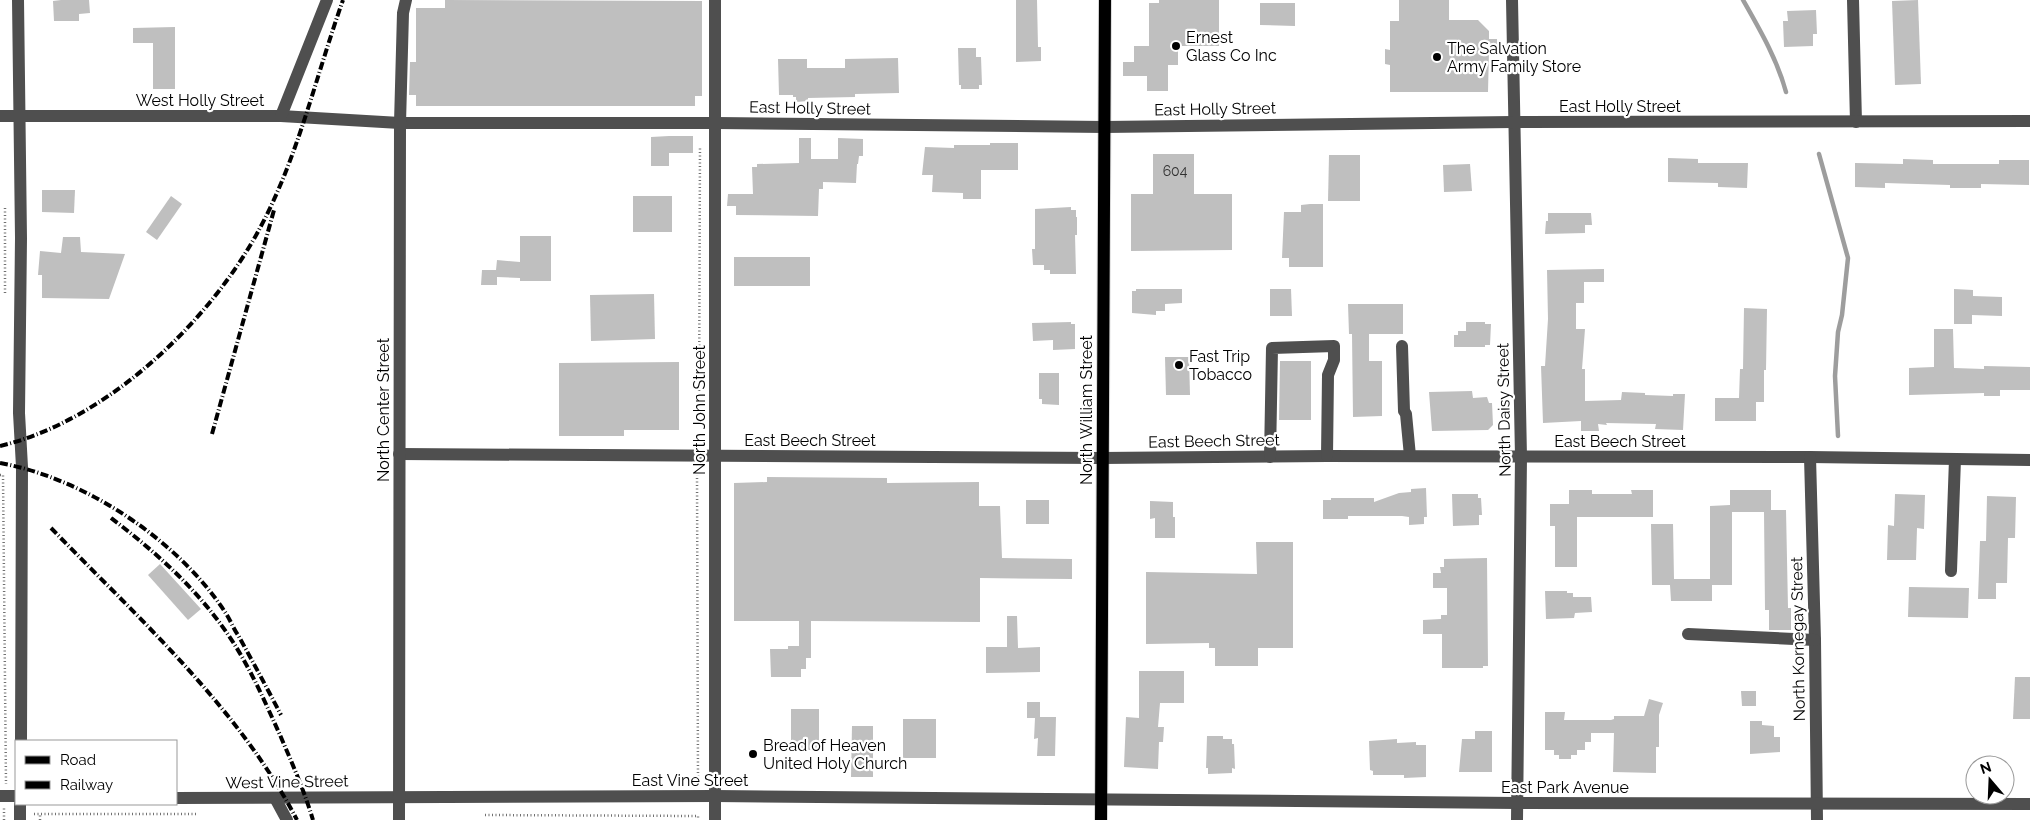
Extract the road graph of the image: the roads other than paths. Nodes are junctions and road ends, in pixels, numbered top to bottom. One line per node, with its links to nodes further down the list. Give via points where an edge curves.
1 (18, 0): 10 (street)
2 (327, 0): 9 (street)
3 (406, 0): 15 (street, North Center Street)
4 (716, 0): 14 (street, North John Street)
5 (1105, 0): 16 (main road, North William Street)
6 (1512, 0): 12 (street, North Daisy Street)
7 (1853, 0): 13 (street)
8 (0, 116): 10 (street, West Holly Street)
9 (281, 116): 10 (street, West Holly Street); 15 (street, West Holly Street)
10 (20, 117): 31 (street)
11 (2030, 121): 13 (street, East Holly Street)
12 (1513, 122): 13 (street, East Holly Street); 16 (street, East Holly Street); 23 (street, North Daisy Street)
13 (1856, 122)
14 (716, 123): 15 (street, East Holly Street); 16 (street, East Holly Street); 19 (street, North John Street)
15 (400, 124): 18 (street, North Center Street)
16 (1104, 127): 25 (main road, North William Street)
17 (1402, 346): 21 (street, via 1404,411)
18 (399, 454): 19 (street, East Beech Street); 33 (street, North Center Street)
19 (715, 456): 25 (street, East Beech Street); 32 (street, North John Street)
20 (1327, 456): 21 (street, East Beech Street); 22 (street, East Beech Street); 22 (street, via 1328,375 1334,360 1334,346 1272,348)
21 (1410, 456): 23 (street, East Beech Street)
22 (1270, 457): 25 (street, East Beech Street)
23 (1522, 457): 24 (street, East Beech Street); 37 (street, North Daisy Street)
24 (1810, 457): 26 (street, East Beech Street); 30 (street, North Kornegay Street)
25 (1102, 458): 36 (main road, North William Street)
26 (1955, 459): 27 (street, East Beech Street); 28 (street)
27 (2030, 460)
28 (1951, 571)
29 (1688, 634): 30 (street)
30 (1815, 640): 38 (street, North Kornegay Street)
31 (21, 740)
32 (715, 796): 33 (street, East Vine Street); 36 (street, East Vine Street); 44 (street, North John Street)
33 (399, 797): 35 (street, West Vine Street); 43 (street, North Center Street)
34 (178, 798): 35 (street, West Vine Street)
35 (275, 798): 42 (street)
36 (1101, 800): 37 (street, East Park Avenue); 45 (main road, North William Street)
37 (1517, 803): 38 (street, East Park Avenue); 46 (street, North Daisy Street)
38 (1817, 804): 39 (street, East Park Avenue); 47 (street, North Kornegay Street)
39 (2030, 804)
40 (20, 805): 41 (street)
41 (20, 820)
42 (287, 820)
43 (399, 820)
44 (715, 820)
45 (1101, 820)
46 (1517, 820)
47 (1818, 820)

